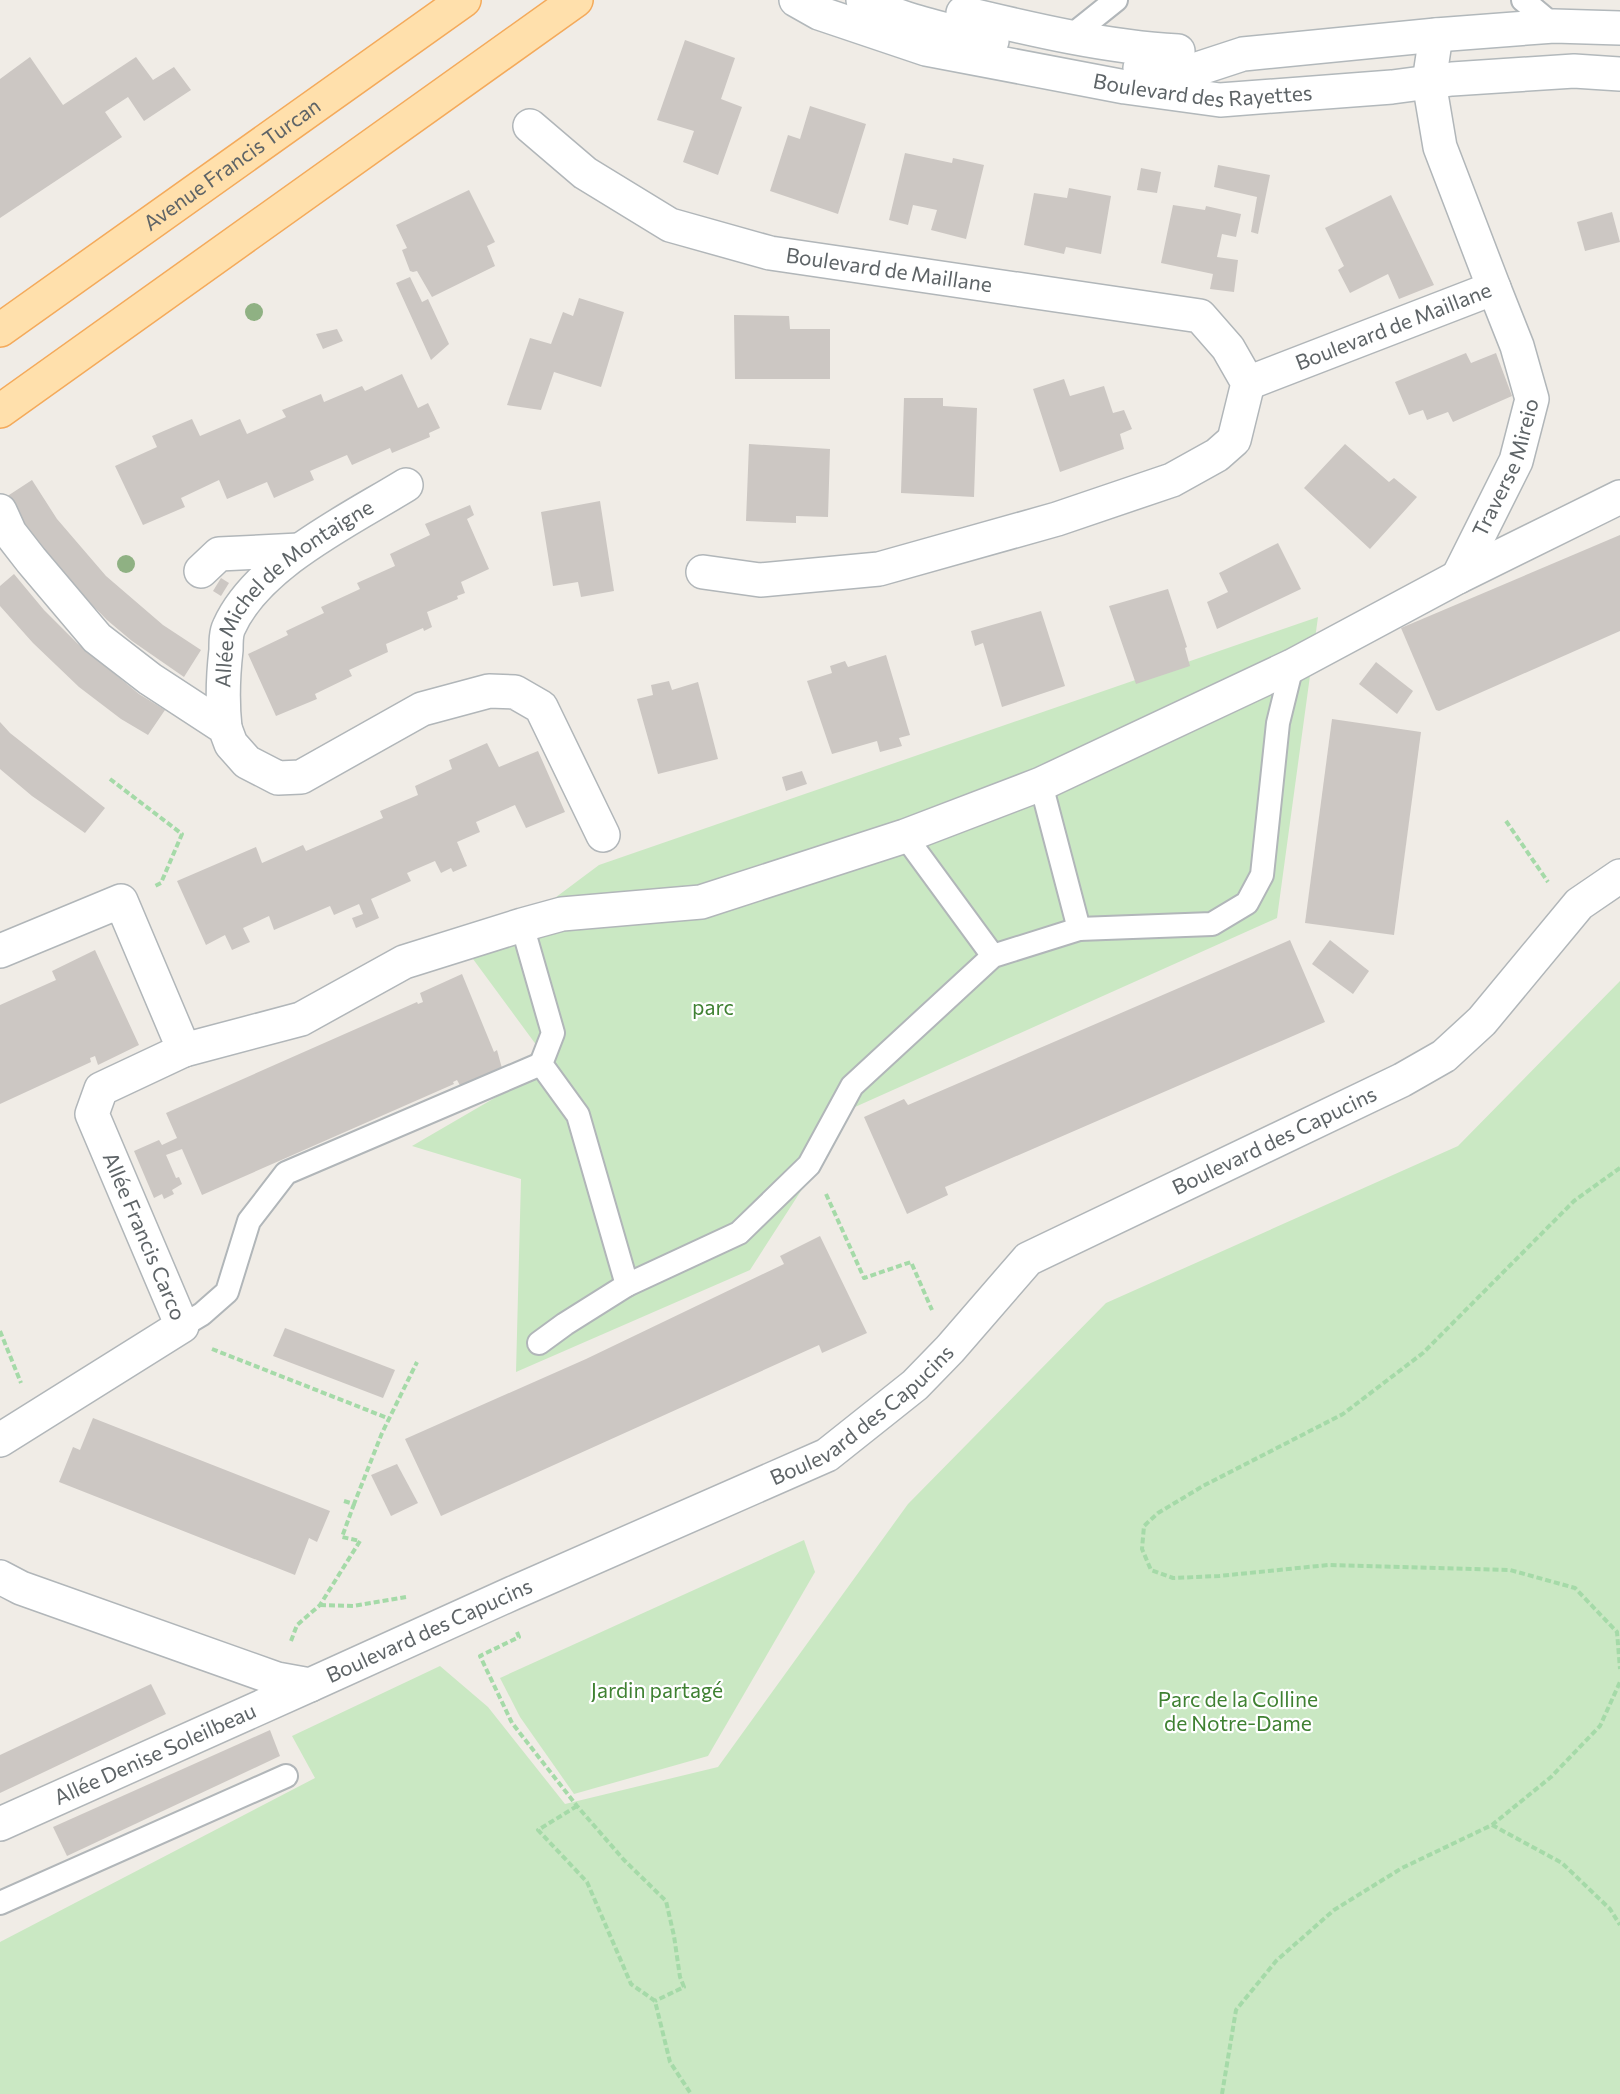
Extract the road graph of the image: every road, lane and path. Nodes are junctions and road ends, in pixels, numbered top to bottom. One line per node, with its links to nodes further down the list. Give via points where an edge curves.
1 (464, 0): 19 (main road, Avenue Francis Turcan)
2 (555, 0): 16 (street, via 437,84)
3 (576, 0): 16 (main road)
4 (796, 0): 15 (street, Boulevard des Rayettes, via 819,13 926,49 1125,87 1220,100)
5 (863, 0): 13 (street, Boulevard des Rayettes, via 924,24 1082,62 1188,72)
6 (923, 0): 12 (street, via 933,6)
7 (1116, 0): 12 (lane)
8 (1523, 0): 9 (lane)
9 (1554, 26): 10 (street, Boulevard des Rayettes); 11 (street, Boulevard des Rayettes)
10 (1620, 28)
11 (1436, 35): 13 (street, Boulevard des Rayettes); 15 (street, Boulevard de Maillane)
12 (1071, 36): 13 (street, via 1156,50)
13 (1243, 54)
14 (1620, 74): 15 (street, Boulevard des Rayettes, via 1575,70)
15 (1429, 82): 18 (street, Boulevard de Maillane, via 1440,147)
16 (433, 102): 21 (main road)
17 (530, 126): 20 (street, Boulevard de Maillane, via 585,174 670,225 770,253 1200,316 1228,348)
18 (1494, 288): 20 (street, Boulevard de Maillane); 28 (street, Traverse Mireio, via 1532,399 1516,461)
19 (0, 330)
20 (1248, 382): 27 (street, via 1234,440 1172,480 1057,519 879,569 760,579)
21 (0, 411)
22 (406, 485): 25 (street, Allée Michel de Montaigne)
23 (1620, 497): 28 (street)
24 (4, 527): 30 (street, Allée Michel de Montaigne, via 97,638 150,679)
25 (299, 550): 26 (street, via 219,554); 30 (street, Allée Michel de Montaigne, via 262,580 228,629 222,694)
26 (201, 571)
27 (703, 572)
28 (1458, 577): 29 (street)
29 (1292, 666): 32 (street); 40 (lane, via 1278,723 1262,875 1247,903 1212,924)
30 (225, 728): 34 (street, Allée Michel de Montaigne, via 231,744 247,762 278,778 302,777 422,709 489,691 515,692 541,707)
31 (110, 779): 38 (path, via 182,834 161,883)
32 (1041, 784): 35 (street); 40 (lane)
33 (1506, 821): 36 (path)
34 (603, 835)
35 (905, 836): 39 (street, via 700,902 562,914); 42 (lane)
36 (1534, 862)
37 (1620, 876): 51 (street, Boulevard des Capucins, via 1579,904 1482,1021 1444,1056 1402,1080 1028,1259)
38 (121, 901): 41 (street); 43 (street)
39 (522, 925): 43 (street, via 404,962 301,1019); 44 (lane, via 553,1033)
40 (1079, 928): 42 (lane)
41 (0, 951)
42 (993, 956): 45 (lane, via 852,1086)
43 (184, 1050): 48 (street, Allée Francis Carco, via 101,1089 92,1114)
44 (541, 1064): 47 (lane, via 578,1115); 48 (lane, via 286,1173 249,1221 227,1292)
45 (811, 1161): 47 (lane, via 740,1233); 51 (path, via 864,1278 911,1262)
46 (1620, 1168): 61 (path, via 1574,1201 1423,1353 1343,1414 1158,1513 1144,1526 1142,1549 1151,1570 1173,1578 1328,1565 1509,1570 1575,1588)
47 (627, 1285): 50 (lane)
48 (177, 1329): 54 (path); 55 (street, Allée Francis Carco)
49 (0, 1331): 53 (path)
50 (538, 1343)
51 (950, 1349): 65 (street, Boulevard des Capucins, via 915,1385 827,1455)
52 (417, 1362): 54 (path)
53 (21, 1384)
54 (390, 1419): 57 (path)
55 (0, 1440)
56 (344, 1501): 57 (path)
57 (354, 1504): 59 (path, via 342,1537 360,1541 320,1605)
58 (0, 1577): 65 (street, Boulevard des Capucins, via 181,1646)
59 (297, 1625)
60 (1620, 1627): 61 (path)
61 (1617, 1632): 63 (path)
62 (519, 1636): 67 (path, via 480,1656 512,1723)
63 (1620, 1669)
64 (1620, 1682): 69 (path, via 1600,1726 1551,1777)
65 (310, 1685): 68 (street, Allée Denise Soleilbeau)
66 (286, 1776): 70 (lane)
67 (577, 1806): 72 (path, via 666,1901 684,1988); 72 (path, via 538,1830 587,1882 631,1984)
68 (0, 1824)
69 (1492, 1825): 71 (path, via 1562,1863 1610,1909); 74 (path, via 1402,1868 1334,1910 1276,1961 1236,2010)
70 (0, 1903)
71 (1620, 1925)
72 (655, 2001): 73 (path, via 670,2062)
73 (691, 2094)
74 (1222, 2094)

